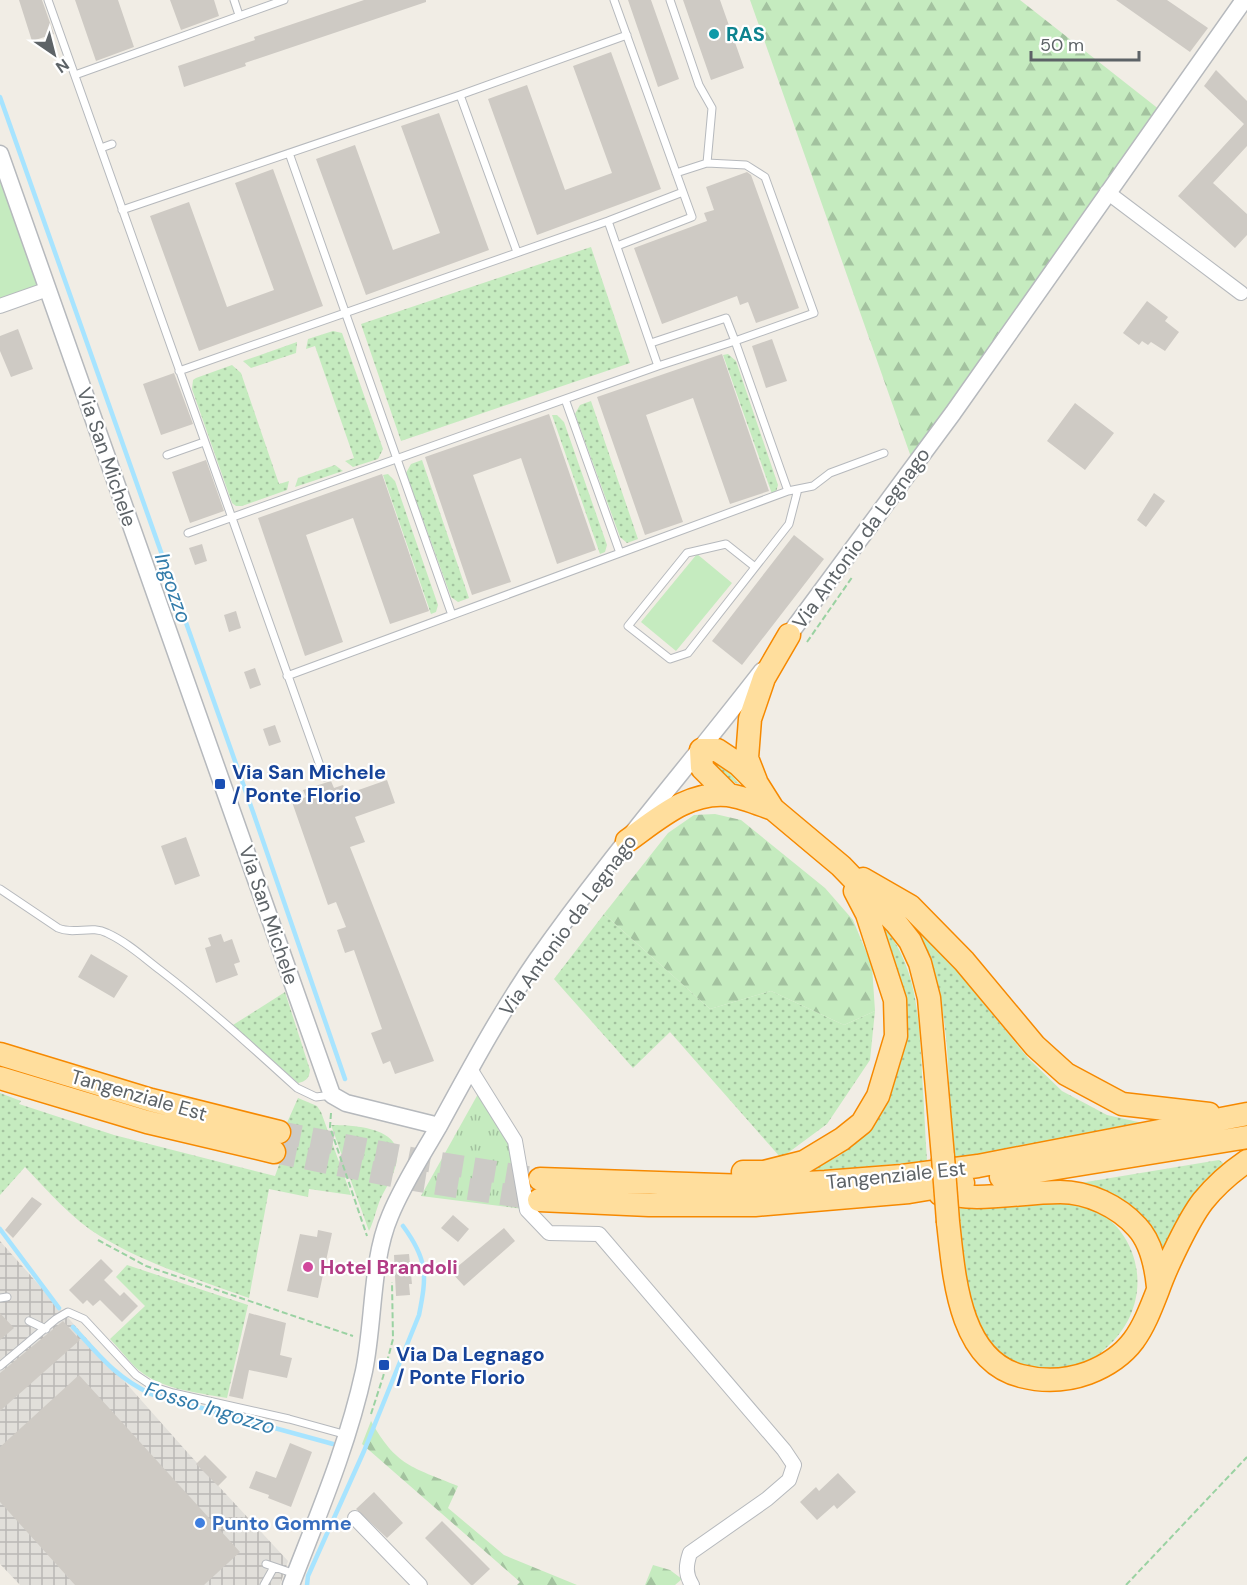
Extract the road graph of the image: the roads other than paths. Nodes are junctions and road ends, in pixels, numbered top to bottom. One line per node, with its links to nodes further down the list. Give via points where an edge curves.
1 (48, 0): 9 (lane)
2 (234, 0): 7 (lane)
3 (284, 0): 7 (lane)
4 (614, 0): 8 (lane)
5 (670, 0): 15 (lane, via 699,85 712,108)
6 (1244, 0): 18 (street, Via Antonio da Legnago)
7 (239, 15): 9 (lane)
8 (627, 35): 10 (lane); 16 (lane)
9 (75, 75): 12 (lane)
10 (460, 95): 13 (lane); 22 (lane)
11 (112, 144): 12 (lane)
12 (101, 148): 19 (lane)
13 (289, 153): 19 (lane); 26 (lane)
14 (0, 154): 23 (street, Via San Michele)
15 (707, 164): 16 (lane); 27 (lane, via 746,165 765,177 814,313)
16 (676, 173): 17 (lane)
17 (683, 192): 20 (lane); 21 (lane, via 692,217)
18 (1107, 192): 24 (street); 43 (street, Via Antonio da Legnago, via 953,413)
19 (122, 210): 30 (lane)
20 (608, 221): 21 (lane); 22 (lane)
21 (617, 246): 28 (lane)
22 (517, 252): 26 (lane)
23 (48, 289): 25 (street); 56 (street, Via San Michele)
24 (1241, 293)
25 (0, 306)
26 (345, 313): 30 (lane); 35 (lane)
27 (735, 341): 28 (lane, via 726,318); 29 (lane); 37 (lane)
28 (651, 343): 29 (lane)
29 (658, 366): 31 (lane)
30 (179, 371): 32 (lane)
31 (565, 399): 35 (lane); 40 (lane)
32 (204, 442): 34 (lane); 38 (lane)
33 (884, 453): 36 (lane, via 830,473 813,486)
34 (167, 455)
35 (398, 458): 38 (lane); 42 (lane)
36 (798, 489): 37 (lane); 41 (lane, via 789,524)
37 (788, 491): 40 (lane)
38 (231, 518): 39 (lane); 44 (lane)
39 (188, 533)
40 (620, 553): 42 (lane)
41 (755, 567): 41 (lane, via 688,653 670,659 628,626 687,553 726,544)
42 (452, 615): 44 (lane)
43 (789, 635): 45 (street, Via Antonio da Legnago); 47 (highway, via 764,678 750,719 747,758)
44 (287, 676): 46 (lane)
45 (701, 750): 47 (highway, via 717,750); 48 (highway, via 702,768); 50 (street, Via Antonio da Legnago)
46 (324, 777)
47 (756, 782): 49 (highway)
48 (729, 795): 49 (highway); 50 (highway, via 704,796 676,805)
49 (773, 809): 51 (highway)
50 (627, 841): 54 (street, Via Antonio da Legnago, via 536,962)
51 (841, 866): 57 (highway, via 910,906 964,961 1035,1046 1066,1074 1122,1104); 60 (highway, via 867,914 895,1000 896,1036 878,1096 862,1123 804,1162 764,1172 651,1171); 62 (highway, bridge, via 896,923 920,963 929,998 955,1286 974,1339 990,1358 1011,1373 1039,1380 1071,1379 1106,1366 1130,1346 1146,1321)
52 (0, 889): 56 (lane, via 58,928 68,932 105,932 126,944 199,1000 297,1088 316,1096)
53 (0, 1054): 55 (highway, Tangenziale Est, via 277,1142 147,1122)
54 (470, 1069): 58 (street, Via Antonio da Legnago); 73 (street, via 515,1141 527,1210 549,1233 598,1234 794,1465 789,1480 767,1499 690,1553 686,1563)
55 (0, 1078)
56 (332, 1095): 58 (street, via 346,1103)
57 (1245, 1122): 60 (highway, Tangenziale Est, via 902,1176 748,1186); 61 (highway, Tangenziale Est)
58 (439, 1126): 66 (street, Via Antonio da Legnago, via 388,1219 370,1341)
59 (1247, 1161): 62 (highway, via 1203,1202)
60 (588, 1182): 61 (highway, Tangenziale Est, via 540,1190 649,1205 755,1205)
61 (909, 1192): 62 (highway, via 977,1197 1062,1192 1096,1198 1138,1228 1148,1245)
62 (1158, 1287)
63 (29, 1321): 64 (lane)
64 (46, 1329): 65 (lane); 66 (lane, via 68,1312 84,1319 136,1375 154,1387)
65 (0, 1366)
66 (347, 1435): 70 (street, Via Antonio da Legnago)
67 (355, 1518): 72 (street)
68 (266, 1564): 69 (lane)
69 (274, 1566): 70 (lane); 71 (lane)
70 (294, 1581)
71 (264, 1585)
72 (420, 1585)
73 (692, 1585)

